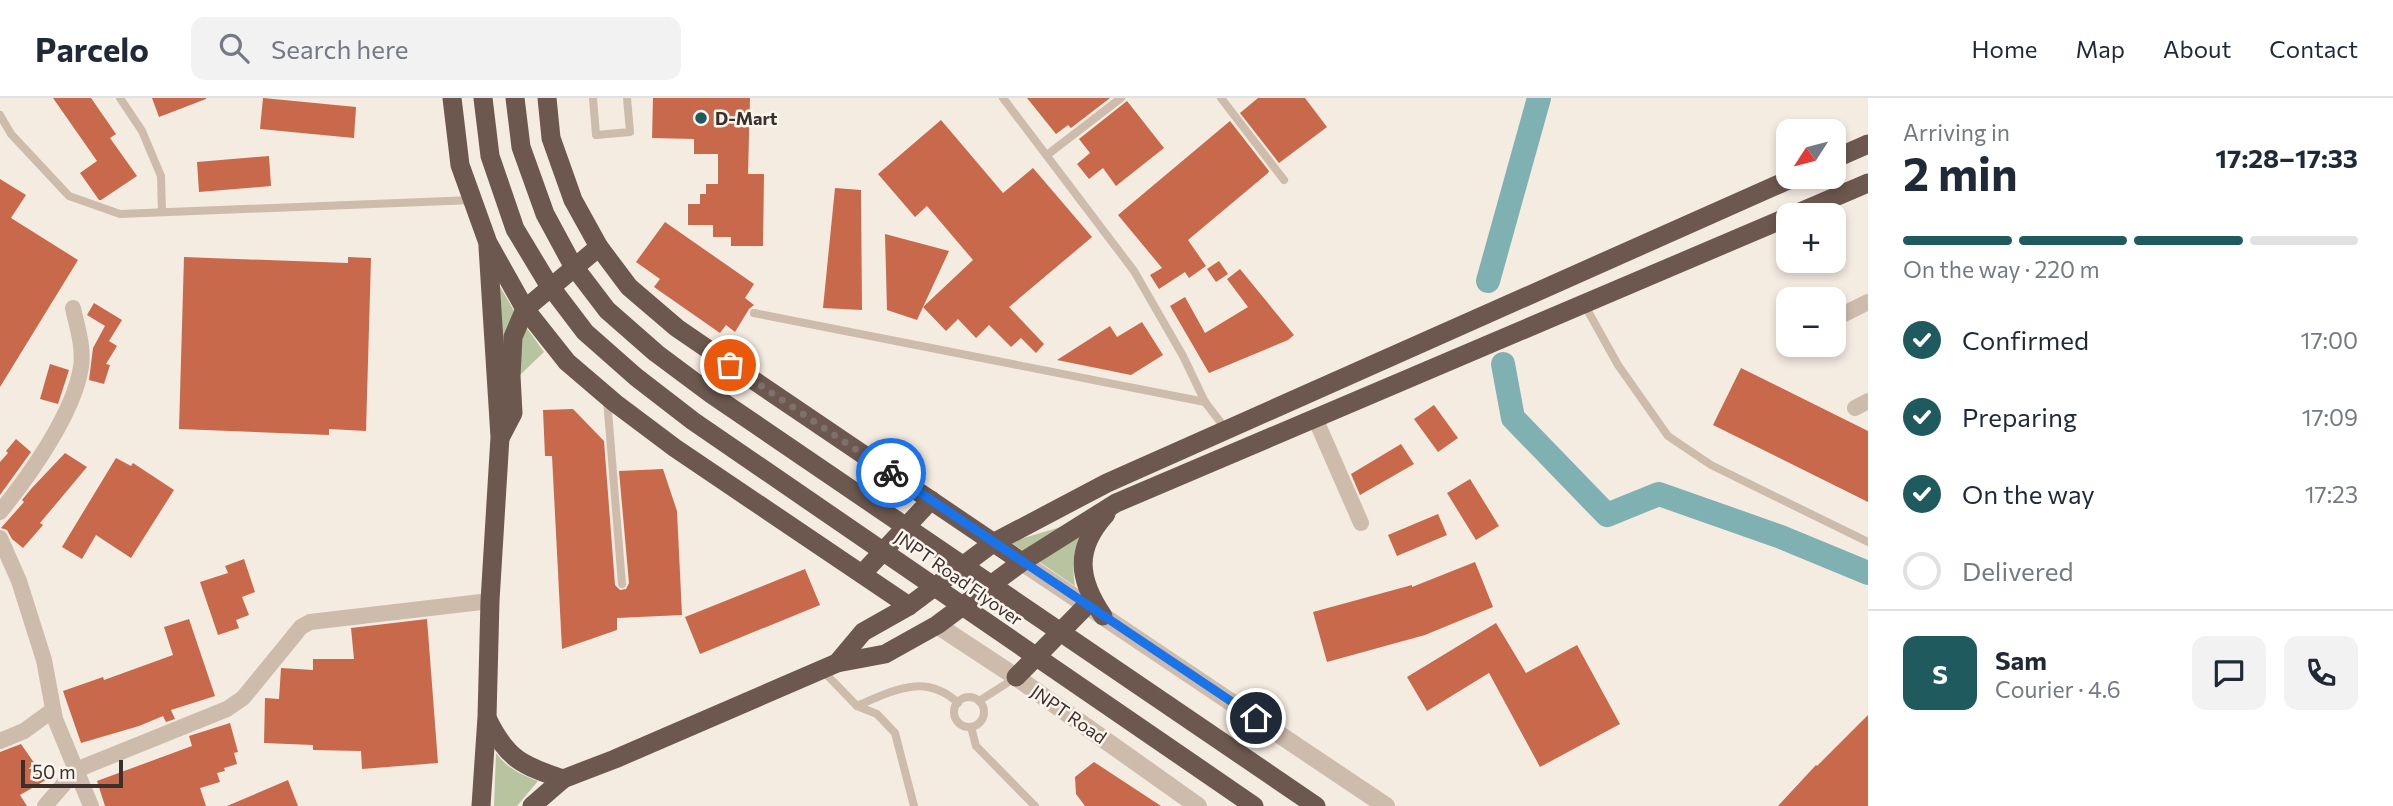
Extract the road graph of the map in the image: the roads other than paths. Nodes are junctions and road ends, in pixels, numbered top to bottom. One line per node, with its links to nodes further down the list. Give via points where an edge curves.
1 (120, 98): 20 (lane, via 142,131 161,177)
2 (452, 98): 18 (highway, via 460,165)
3 (483, 98): 68 (highway, JNPT Road Flyover, bridge, via 490,156 515,229 585,332 694,421)
4 (514, 98): 69 (highway, JNPT Road Flyover, bridge, via 521,146 545,214 572,264 607,310 636,336 711,394)
5 (547, 98): 23 (highway, via 551,138 573,200)
6 (593, 98): 7 (lane, via 596,135 630,132)
7 (627, 98)
8 (1003, 98): 14 (lane)
9 (1121, 98): 14 (lane)
10 (1221, 98): 15 (lane)
11 (0, 115): 20 (lane, via 11,134 69,196 120,214)
12 (1868, 144): 13 (highway)
13 (1846, 154)
14 (1047, 155): 31 (lane, via 1134,271)
15 (1284, 180)
16 (1868, 183): 19 (highway)
17 (1776, 185): 33 (highway)
18 (472, 200): 20 (lane); 22 (highway)
19 (1821, 203)
20 (162, 212)
21 (1776, 222): 25 (highway)
22 (488, 243): 27 (highway); 34 (highway)
23 (599, 247): 27 (highway); 35 (highway, via 629,287 677,328)
24 (1868, 302): 29 (street)
25 (1584, 304): 32 (highway); 40 (lane, via 1618,365 1668,436 1711,465)
26 (73, 308): 37 (street, via 81,368 63,421)
27 (525, 309): 30 (highway, via 567,362); 34 (highway, via 513,337 513,413)
28 (754, 313): 31 (lane)
29 (1846, 313)
30 (606, 396): 43 (highway); 44 (lane)
31 (1205, 402): 33 (lane)
32 (1315, 418): 36 (highway); 38 (street)
33 (1227, 430): 41 (highway, via 1107,483)
34 (500, 437): 45 (highway)
35 (931, 500): 41 (highway); 43 (highway)
36 (1116, 503): 42 (highway); 48 (highway, via 1090,535 1082,559 1086,587)
37 (0, 512)
38 (1361, 523)
39 (0, 538): 55 (street, via 44,660)
40 (1868, 542)
41 (993, 543): 42 (highway); 47 (highway)
42 (1022, 562): 46 (street); 49 (highway)
43 (862, 574): 47 (highway)
44 (622, 584)
45 (490, 601): 56 (highway); 59 (street, via 310,622 228,709)
46 (1087, 605): 48 (street); 51 (highway)
47 (909, 606): 50 (highway, via 863,632)
48 (1103, 616): 70 (street)
49 (937, 625): 50 (highway, via 885,654); 51 (street, JNPT Road)
50 (829, 666): 54 (lane); 60 (highway)
51 (1016, 677): 52 (lane); 67 (street, JNPT Road)
52 (979, 701): 53 (lane, via 965,698); 57 (lane, via 982,719)
53 (957, 703): 54 (lane, via 949,695 920,685 896,689); 57 (lane, via 954,713 958,722)
54 (857, 706): 65 (lane, via 877,714 895,733)
55 (53, 710): 58 (street, via 24,732); 59 (street)
56 (487, 717): 60 (highway, via 516,760 535,770); 63 (highway)
57 (971, 727): 66 (lane, via 976,746)
58 (0, 741)
59 (76, 770): 61 (street); 62 (street)
60 (570, 777): 64 (highway)
61 (45, 806)
62 (91, 806)
63 (481, 806)
64 (532, 806)
65 (914, 806)
66 (1035, 806)
67 (1198, 806)
68 (1254, 806)
69 (1316, 806)
70 (1386, 806)

